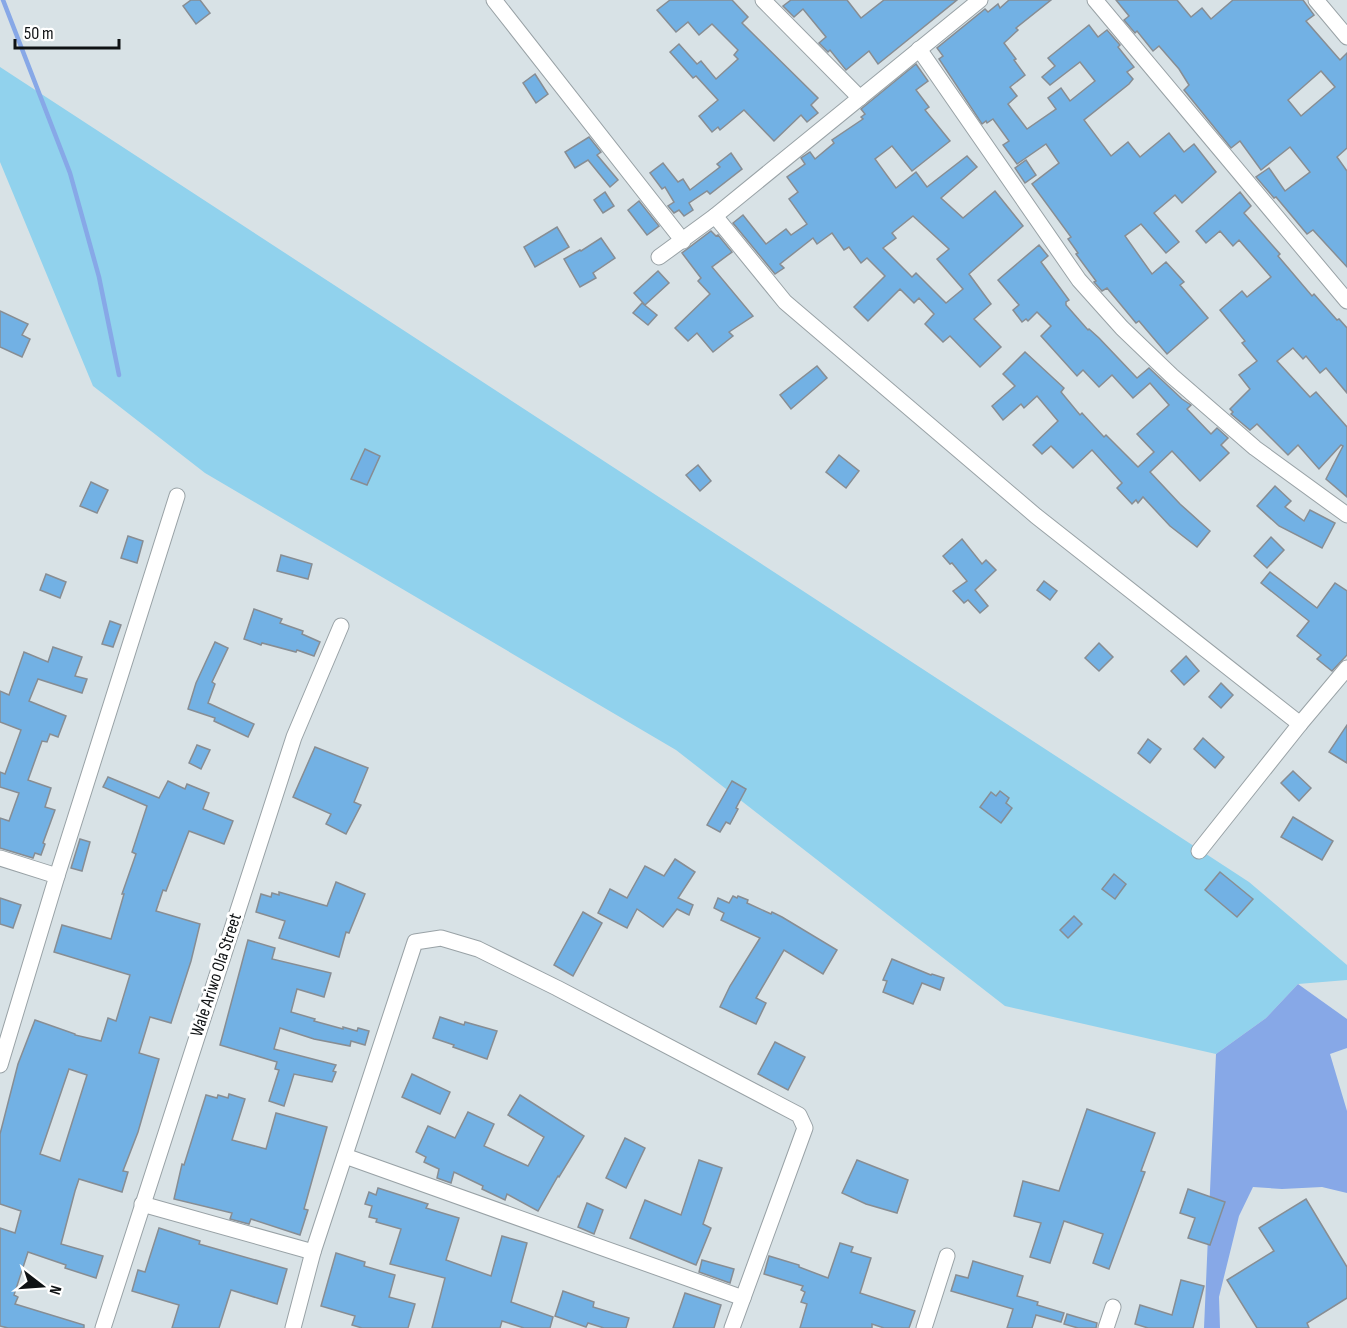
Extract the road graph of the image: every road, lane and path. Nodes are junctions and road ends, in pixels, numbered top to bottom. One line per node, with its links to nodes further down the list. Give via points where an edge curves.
1 (494, 0): 10 (street)
2 (763, 0): 8 (street)
3 (978, 0): 7 (street)
4 (1095, 0): 12 (street)
5 (1316, 0): 6 (street)
6 (1347, 37)
7 (919, 49): 8 (street); 14 (street, via 1079,280 1122,328 1255,447)
8 (860, 98): 9 (street)
9 (715, 216): 10 (street); 17 (street, via 785,302 1036,516)
10 (683, 241): 11 (street)
11 (659, 257)
12 (1347, 301)
13 (177, 496): 20 (street)
14 (1347, 515)
15 (341, 626): 23 (street, Wale Ariwo Ola Street, via 294,736)
16 (1347, 668): 17 (street)
17 (1300, 724): 18 (street)
18 (1199, 851)
19 (0, 858): 20 (street)
20 (57, 876): 21 (street)
21 (1, 1058)
22 (345, 1156): 24 (street); 26 (street); 26 (street, via 415,942 441,938 478,949 799,1115 805,1128)
23 (142, 1204): 24 (street); 29 (street, Wale Ariwo Ola Street)
24 (313, 1252): 28 (street)
25 (947, 1256): 31 (street)
26 (743, 1298): 30 (street)
27 (1113, 1307): 32 (street)
28 (297, 1327)
29 (103, 1328)
30 (732, 1328)
31 (924, 1328)
32 (1106, 1328)

